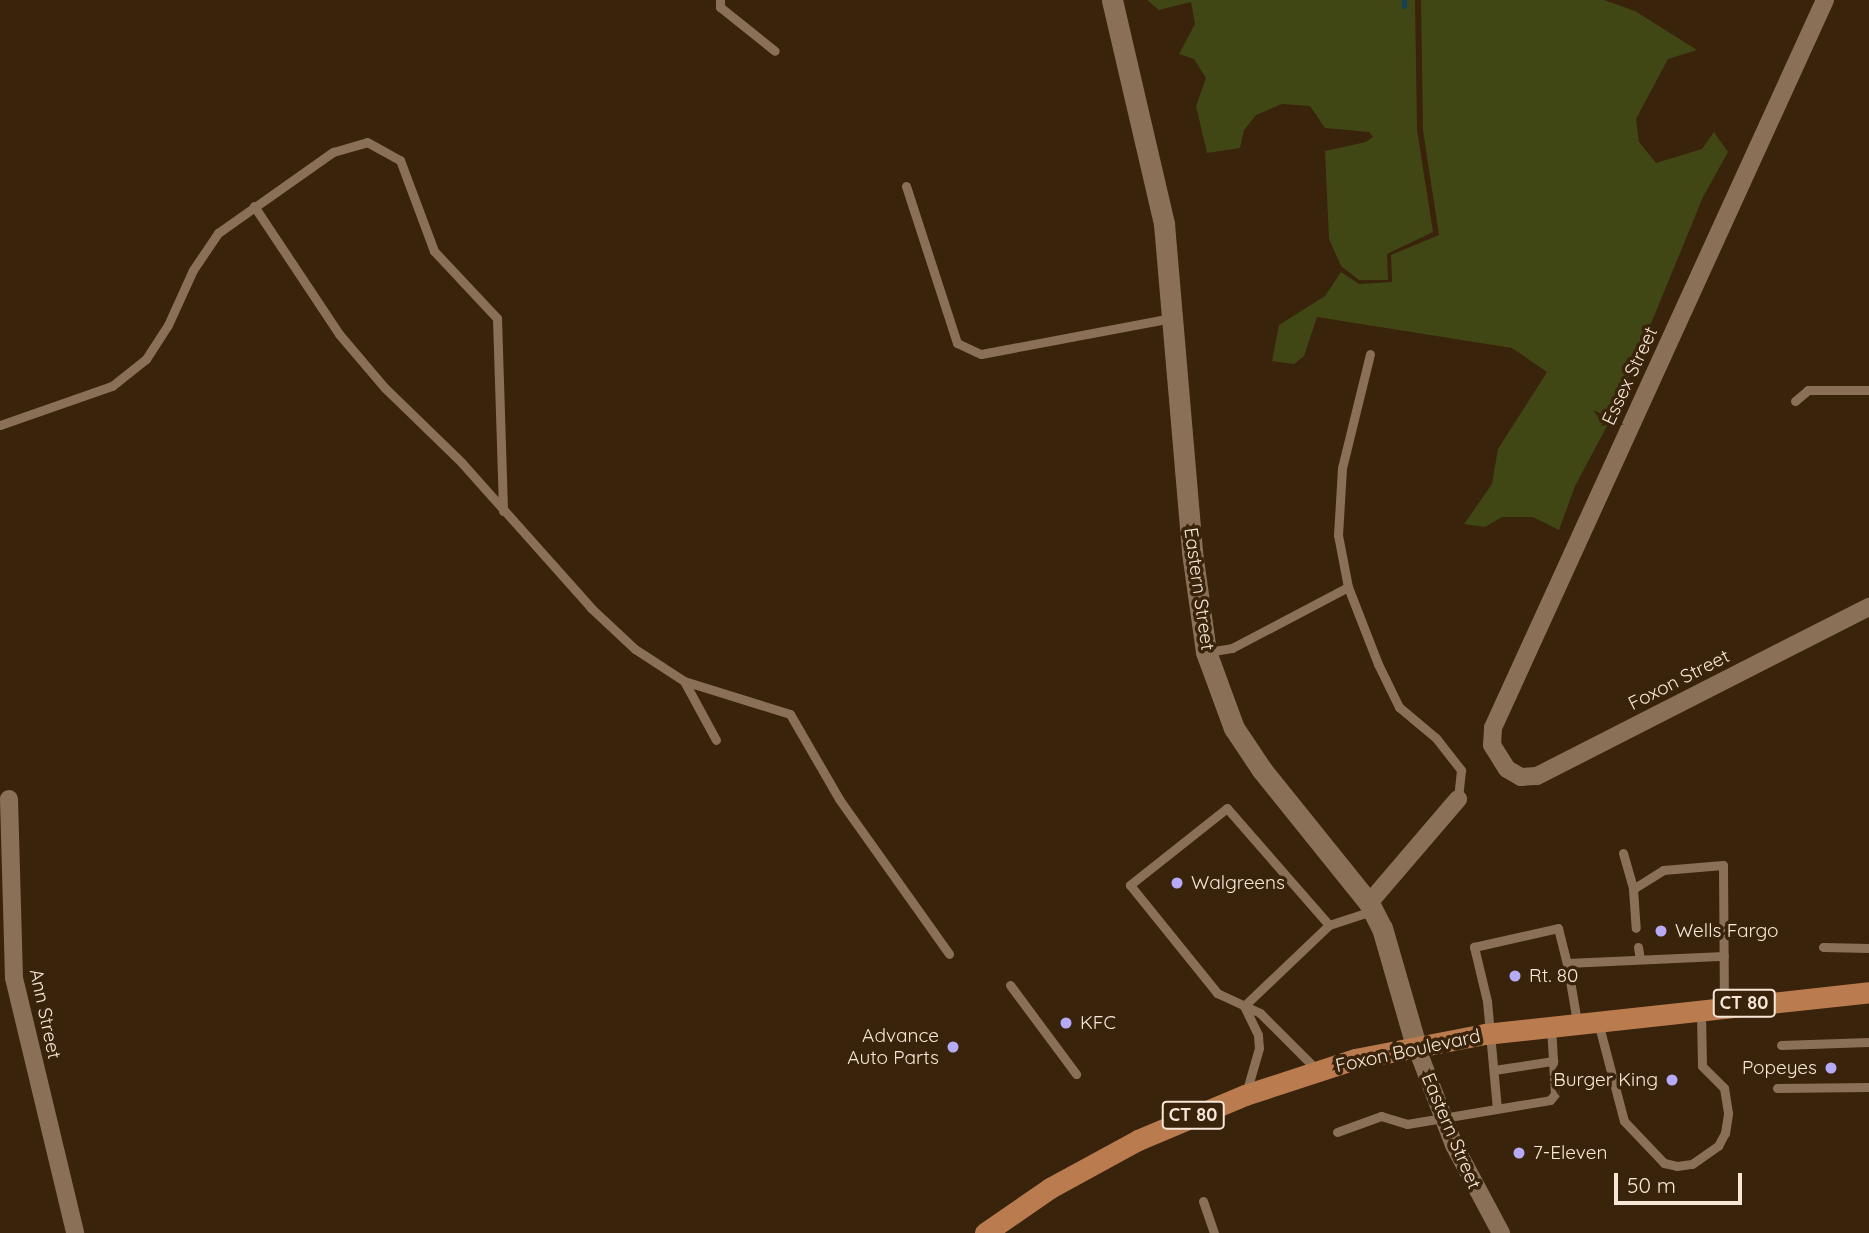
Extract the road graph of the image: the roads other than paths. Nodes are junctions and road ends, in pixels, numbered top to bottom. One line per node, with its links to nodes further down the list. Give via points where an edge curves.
1 (720, 0): 4 (lane, via 720,7)
2 (1112, 0): 7 (street, Eastern Street, via 1164,224)
3 (1825, 0): 18 (street, Essex Street, via 1493,728 1492,745)
4 (775, 51)
5 (906, 186): 7 (lane, via 957,343 981,354)
6 (254, 206): 11 (lane, via 218,233 146,359 113,386); 12 (lane, via 339,334); 12 (lane, via 333,152 367,142 400,160 434,251 498,317)
7 (1172, 318): 15 (street, Eastern Street, via 1192,552)
8 (1370, 354): 13 (lane, via 1339,498 1338,535)
9 (1869, 390): 10 (lane, via 1808,390)
10 (1795, 401)
11 (0, 425)
12 (503, 510): 16 (lane, via 590,608 635,649)
13 (1349, 587): 15 (lane, via 1233,648); 19 (lane, via 1361,626 1399,707 1436,738 1461,770)
14 (1869, 607): 18 (street, Foxon Street, via 1537,776 1521,777)
15 (1206, 652): 23 (street, Eastern Street, via 1218,693 1248,749)
16 (684, 681): 17 (lane); 29 (lane, via 790,714 839,799)
17 (716, 740)
18 (1507, 769)
19 (1458, 799): 23 (street)
20 (9, 800): 55 (street, Ann Street, via 15,978)
21 (1623, 853): 22 (lane)
22 (1633, 888): 25 (lane); 30 (lane, via 1663,870 1723,865)
23 (1371, 907): 24 (lane); 43 (street, Eastern Street, via 1382,928)
24 (1329, 925): 36 (lane); 36 (lane, via 1227,808 1130,885 1217,993)
25 (1636, 928)
26 (1639, 947): 31 (lane)
27 (1823, 947): 28 (lane)
28 (1869, 948)
29 (949, 954)
30 (1724, 956): 31 (lane); 35 (lane)
31 (1640, 959): 32 (lane)
32 (1567, 963): 38 (lane); 40 (lane, via 1558,928 1474,947)
33 (1010, 985): 47 (lane)
34 (1869, 992): 35 (main road, Foxon Boulevard / CT 80)
35 (1724, 1005): 37 (main road, Foxon Boulevard / CT 80)
36 (1244, 1006): 46 (lane, via 1260,1013); 50 (lane, via 1259,1048)
37 (1701, 1008): 38 (main road, Foxon Boulevard / CT 80); 38 (lane, via 1702,1066 1724,1088 1728,1113 1718,1146 1692,1164 1677,1166 1664,1163 1624,1121)
38 (1587, 1021): 39 (main road, Foxon Boulevard / CT 80)
39 (1551, 1026): 40 (main road, Foxon Boulevard / CT 80); 44 (lane)
40 (1491, 1033): 43 (main road, Foxon Boulevard / CT 80); 45 (lane)
41 (1869, 1042): 42 (lane)
42 (1781, 1045)
43 (1416, 1046): 46 (main road, Foxon Boulevard / CT 80); 52 (street, Eastern Street)
44 (1553, 1061): 45 (lane); 51 (lane, via 1555,1094 1549,1100)
45 (1494, 1070): 51 (lane)
46 (1318, 1071): 50 (main road, Foxon Boulevard / CT 80)
47 (1076, 1074)
48 (1869, 1087): 49 (lane)
49 (1777, 1088)
50 (1245, 1095): 56 (main road, Foxon Boulevard / CT 80, via 1094,1163)
51 (1497, 1109): 52 (lane)
52 (1443, 1116): 53 (lane, via 1408,1124 1381,1116); 58 (street, Eastern Street, via 1473,1186)
53 (1337, 1132)
54 (1203, 1201): 57 (lane)
55 (75, 1233)
56 (985, 1233)
57 (1214, 1233)
58 (1501, 1233)

